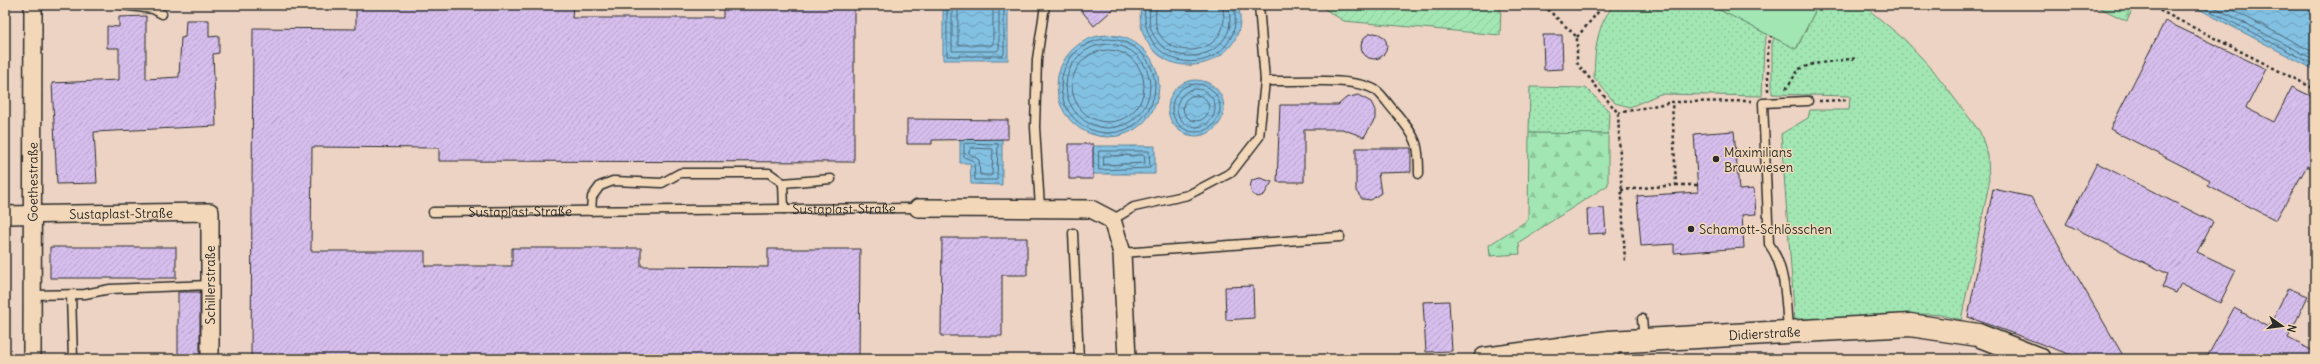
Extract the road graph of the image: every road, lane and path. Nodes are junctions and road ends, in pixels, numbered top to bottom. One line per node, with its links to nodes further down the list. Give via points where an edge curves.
1 (33, 5): 32 (street, Goethestraße)
2 (122, 5): 8 (lane, via 153,9)
3 (1045, 5): 27 (lane, via 1036,67 1035,127)
4 (1259, 5): 12 (lane)
5 (1543, 5): 10 (path)
6 (1604, 5): 10 (path)
7 (2149, 5): 13 (path)
8 (162, 14)
9 (1770, 36): 18 (path)
10 (1577, 38): 19 (path, via 1577,63)
11 (1858, 58): 17 (path, via 1813,64 1799,69 1786,91)
12 (1265, 81): 20 (lane, via 1364,84 1377,92 1413,134 1419,148); 34 (lane, via 1259,137 1232,172 1188,195 1134,207)
13 (2315, 89)
14 (1847, 100): 15 (path)
15 (1808, 101): 17 (lane)
16 (1672, 102): 18 (path, via 1745,100); 19 (path); 24 (path)
17 (1787, 102): 18 (lane)
18 (1766, 103): 42 (lane, via 1768,244 1777,256 1786,300)
19 (1618, 113): 25 (path)
20 (1419, 174)
21 (831, 180): 22 (lane)
22 (783, 183): 28 (lane); 29 (lane, via 769,173 680,173 662,183 613,181 600,186 592,197)
23 (1698, 185): 24 (path)
24 (1676, 186): 25 (path)
25 (1622, 190): 38 (path)
26 (918, 208): 27 (street, Sustaplast-Straße); 28 (lane, Sustaplast-Straße)
27 (1040, 208): 34 (street, Sustaplast-Straße, via 1091,209)
28 (784, 209): 29 (lane, Sustaplast-Straße)
29 (591, 211): 31 (lane, Sustaplast-Straße)
30 (210, 212): 32 (street, Sustaplast-Straße); 39 (street, Schillerstraße)
31 (433, 212)
32 (32, 213): 33 (street, Sustaplast-Straße); 40 (street, Goethestraße)
33 (5, 215)
34 (1112, 220): 37 (street)
35 (1073, 233): 47 (lane)
36 (1340, 237): 37 (lane)
37 (1122, 252): 48 (street)
38 (1625, 263)
39 (209, 285): 41 (lane, via 110,289); 46 (street, Schillerstraße)
40 (32, 295): 41 (lane); 44 (street, Goethestraße)
41 (71, 295): 45 (lane)
42 (1788, 332): 43 (street, Didierstraße, via 1643,329); 50 (street, Didierstraße, via 1910,325 1978,335)
43 (1610, 350): 49 (street, Didierstraße)
44 (32, 359)
45 (73, 359)
46 (210, 359)
47 (1079, 359)
48 (1127, 359)
49 (1486, 359)
50 (2039, 359)

